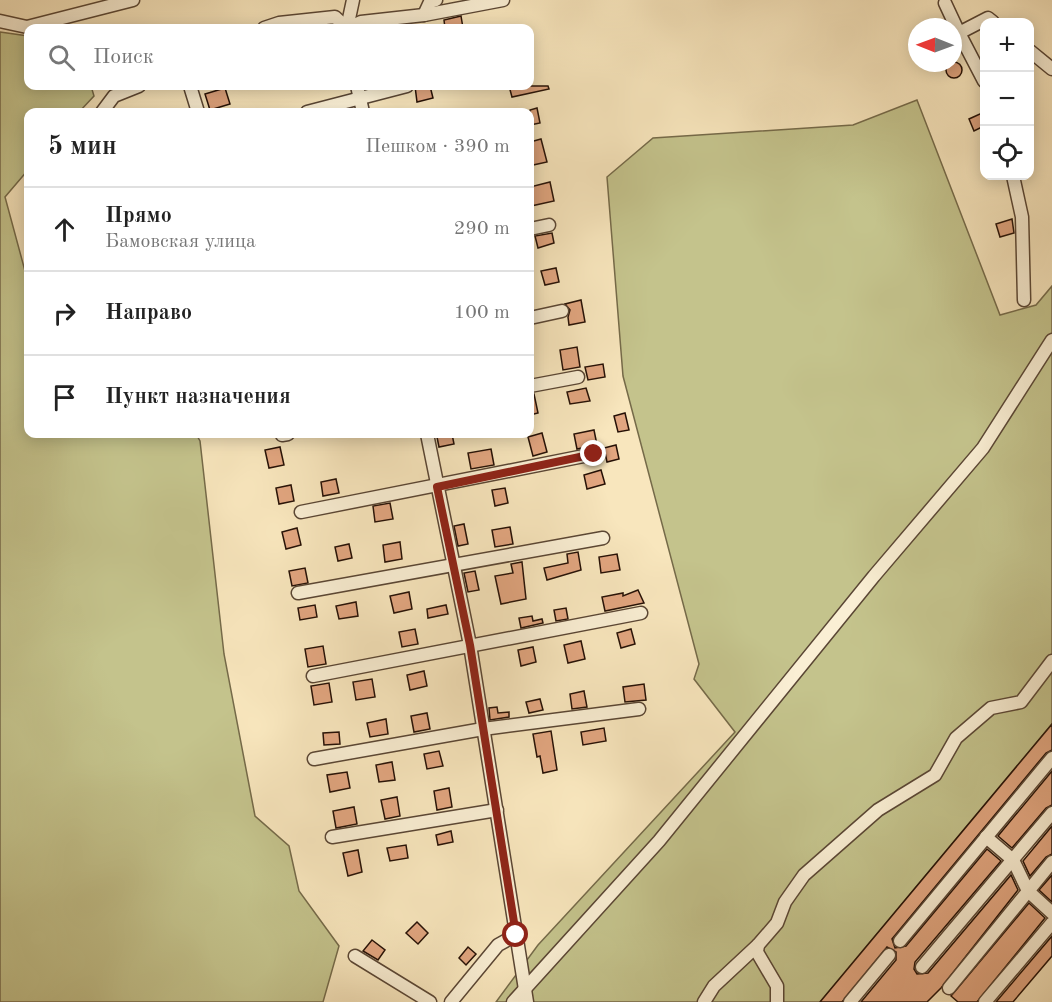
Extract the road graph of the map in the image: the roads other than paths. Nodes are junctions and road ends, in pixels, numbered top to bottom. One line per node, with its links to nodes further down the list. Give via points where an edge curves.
1 (133, 0): 10 (street)
2 (353, 0): 13 (street)
3 (436, 0): 6 (street, via 430,2)
4 (503, 0): 6 (street)
5 (945, 3): 7 (street)
6 (424, 15): 14 (street)
7 (952, 18)
8 (0, 21): 15 (street)
9 (980, 22): 16 (street)
10 (39, 24)
11 (276, 24): 12 (street, via 335,17)
12 (343, 24)
13 (348, 24)
14 (356, 24)
15 (24, 26)
16 (962, 31)
17 (962, 39): 20 (street)
18 (1034, 55): 19 (street)
19 (1052, 69)
20 (980, 73)
21 (129, 90): 24 (street, via 114,96)
22 (191, 90): 25 (street)
23 (358, 91): 26 (street); 27 (street)
24 (104, 108)
25 (197, 108)
26 (317, 108)
27 (362, 108)
28 (1014, 180): 31 (street, via 1022,217)
29 (549, 225): 30 (street)
30 (534, 229)
31 (1024, 300)
32 (562, 311): 33 (street)
33 (534, 317)
34 (1052, 340): 68 (street, via 983,448)
35 (578, 377): 36 (street)
36 (534, 385)
37 (428, 438): 39 (street)
38 (594, 454): 39 (street)
39 (437, 487): 40 (street); 42 (street)
40 (302, 512)
41 (603, 538): 42 (street)
42 (452, 566): 43 (street); 45 (street)
43 (298, 593)
44 (641, 613): 45 (street)
45 (470, 645): 47 (street); 49 (street)
46 (1052, 661): 63 (street, via 1021,702 991,708 956,738 935,775 878,810 804,875 785,902 777,923)
47 (313, 676)
48 (639, 709): 49 (street)
49 (483, 729): 51 (street); 52 (street)
50 (1052, 758): 55 (street)
51 (314, 759)
52 (497, 810): 54 (street); 61 (street)
53 (1052, 813): 56 (street)
54 (332, 837)
55 (986, 837): 56 (street); 62 (street)
56 (1013, 860): 58 (street); 66 (street)
57 (1052, 862): 58 (street)
58 (1028, 891): 59 (street); 67 (street)
59 (1052, 913)
60 (1052, 923): 75 (street)
61 (516, 935): 68 (street); 70 (street, via 498,945)
62 (900, 941)
63 (758, 945): 72 (street, via 714,986); 73 (street, via 777,986)
64 (889, 955): 74 (street)
65 (355, 956): 69 (street)
66 (922, 967)
67 (949, 988)
68 (526, 997): 71 (street)
69 (430, 1002)
70 (451, 1002)
71 (513, 1002)
72 (704, 1002)
73 (777, 1002)
74 (850, 1002)
75 (985, 1002)

